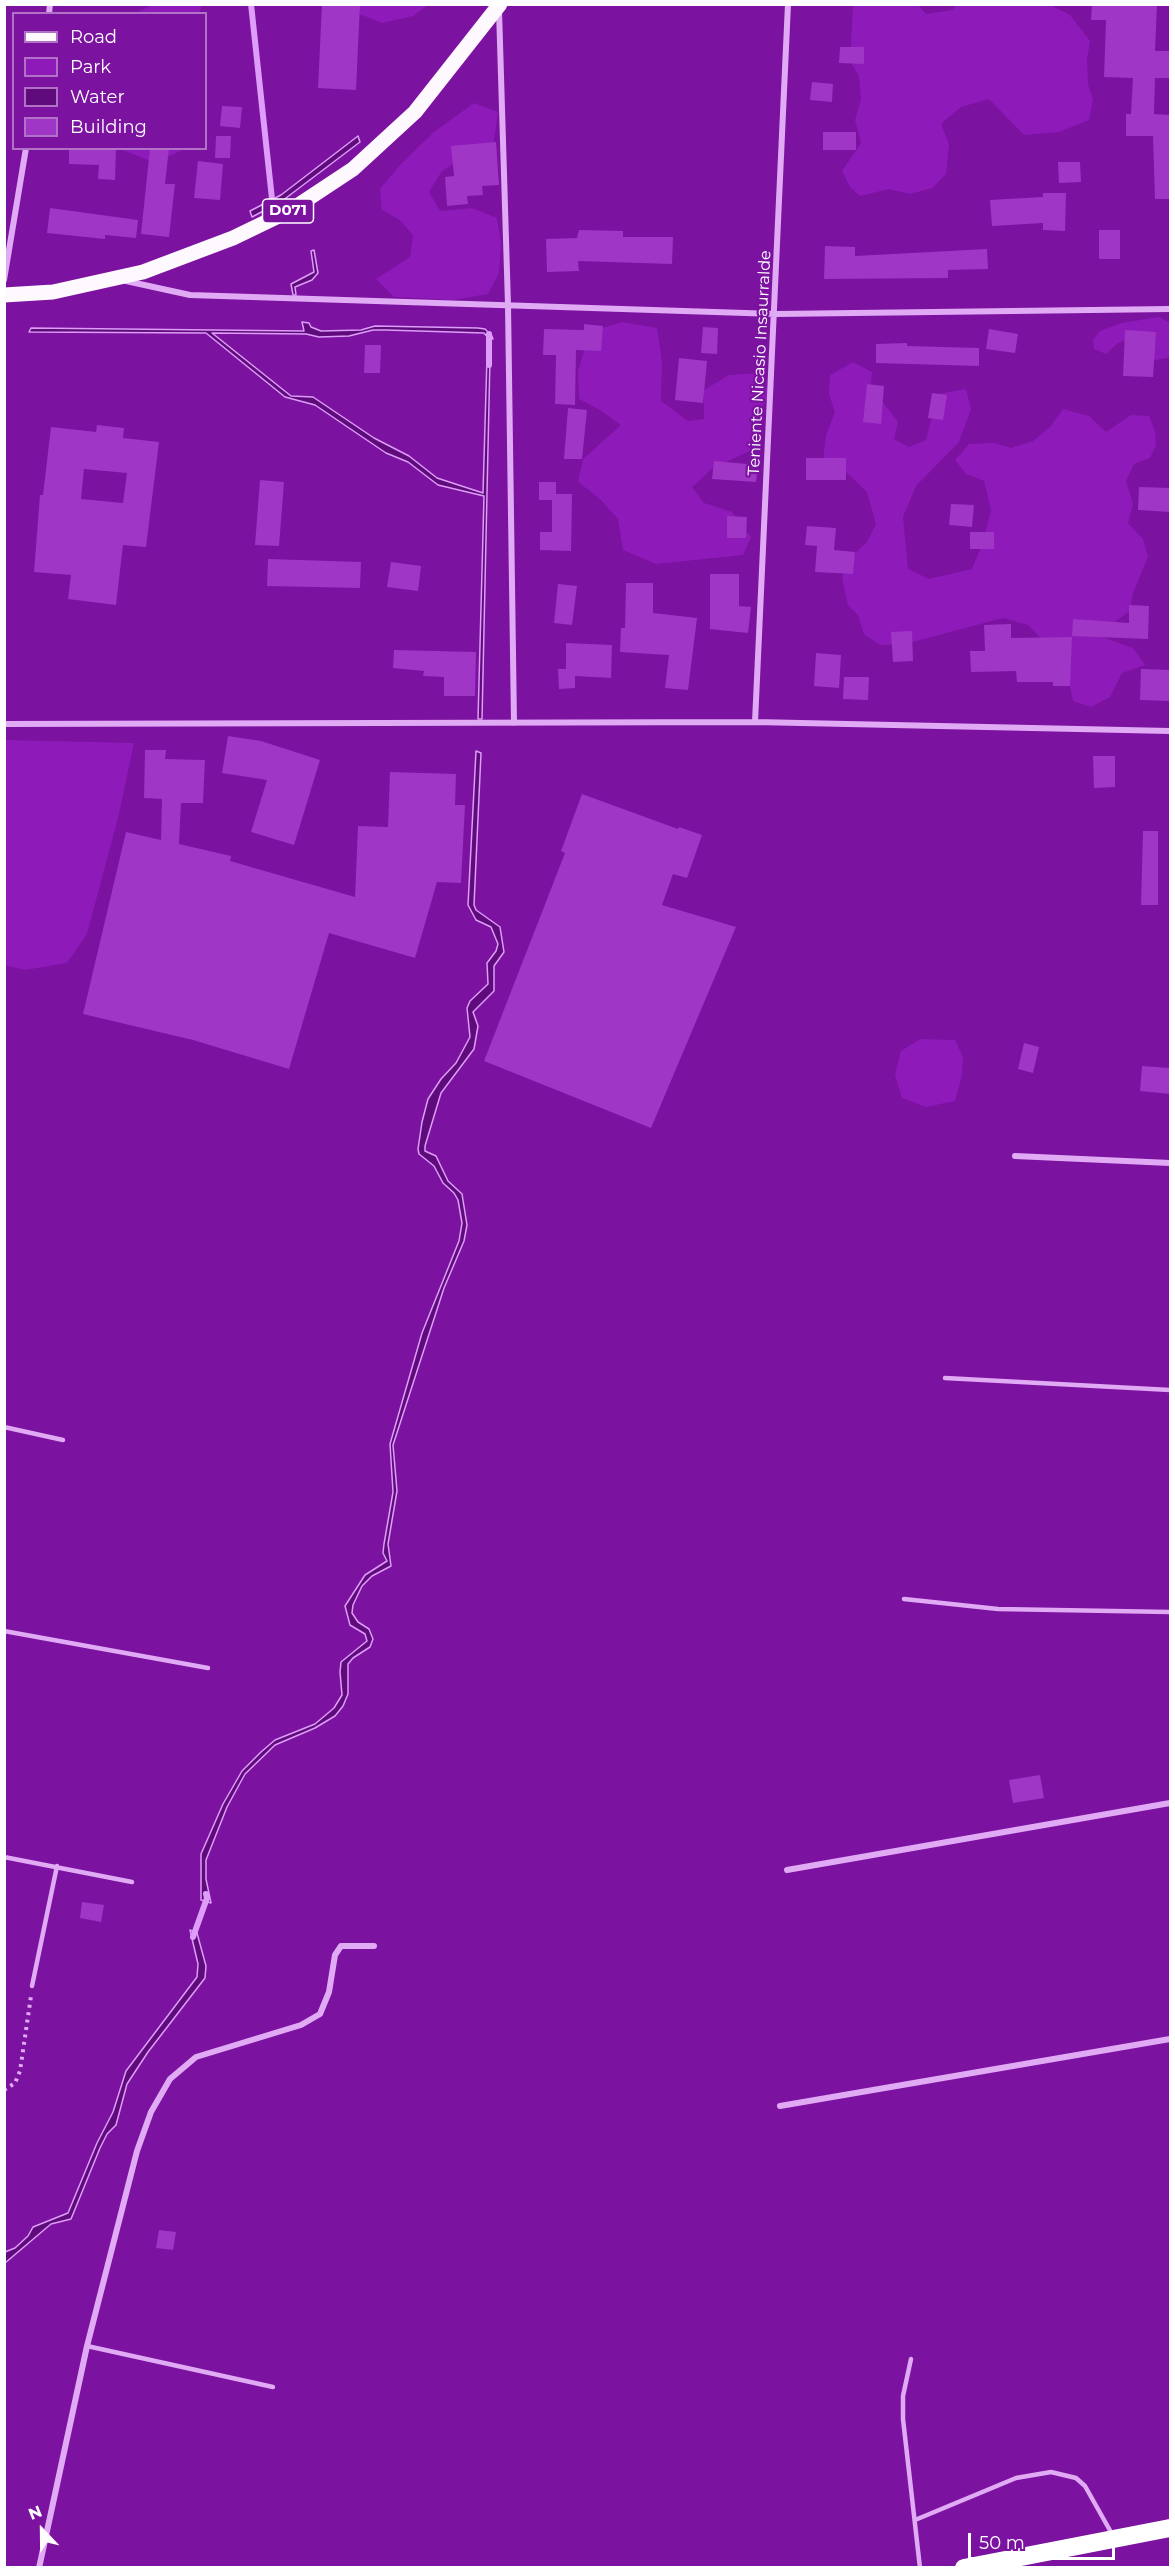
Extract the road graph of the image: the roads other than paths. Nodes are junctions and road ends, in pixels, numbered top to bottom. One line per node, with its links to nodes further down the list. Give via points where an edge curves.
1 (788, 4): 9 (street, Teniente Nicasio Insaurralde)
2 (499, 5): 4 (main road, D071, via 415,112 353,169 291,210 243,233 183,258); 7 (street)
3 (26, 150): 5 (street)
4 (117, 278): 6 (main road, D071, via 54,292); 7 (street, via 190,295)
5 (4, 280)
6 (4, 295)
7 (508, 305): 9 (street); 11 (street)
8 (1170, 309): 9 (street)
9 (776, 314): 10 (street, Teniente Nicasio Insaurralde)
10 (755, 722): 11 (street); 13 (street)
11 (514, 723): 12 (street)
12 (4, 724)
13 (1170, 731)
14 (1015, 1156): 15 (street)
15 (1170, 1163)
16 (945, 1378): 17 (lane)
17 (1170, 1390)
18 (4, 1427): 19 (lane)
19 (63, 1440)
20 (904, 1599): 21 (lane, via 998,1610)
21 (1170, 1612)
22 (4, 1631): 23 (lane)
23 (208, 1668)
24 (1170, 1803): 27 (street)
25 (4, 1857): 26 (lane)
26 (57, 1866): 28 (lane); 30 (lane)
27 (787, 1870)
28 (132, 1882)
29 (374, 1946): 33 (street, via 341,1946 335,1955 329,1992 320,2014 301,2025 196,2057 170,2079 151,2112 136,2151)
30 (32, 1986)
31 (1170, 2039): 32 (street)
32 (780, 2106)
33 (87, 2346): 35 (lane); 39 (street)
34 (912, 2359): 36 (lane, via 903,2396 903,2419)
35 (273, 2387)
36 (915, 2520): 38 (lane, via 1016,2478 1051,2472 1077,2478 1085,2486); 40 (lane)
37 (1170, 2528): 38 (highway)
38 (1115, 2539): 41 (highway)
39 (39, 2568)
40 (920, 2568)
41 (964, 2568)

